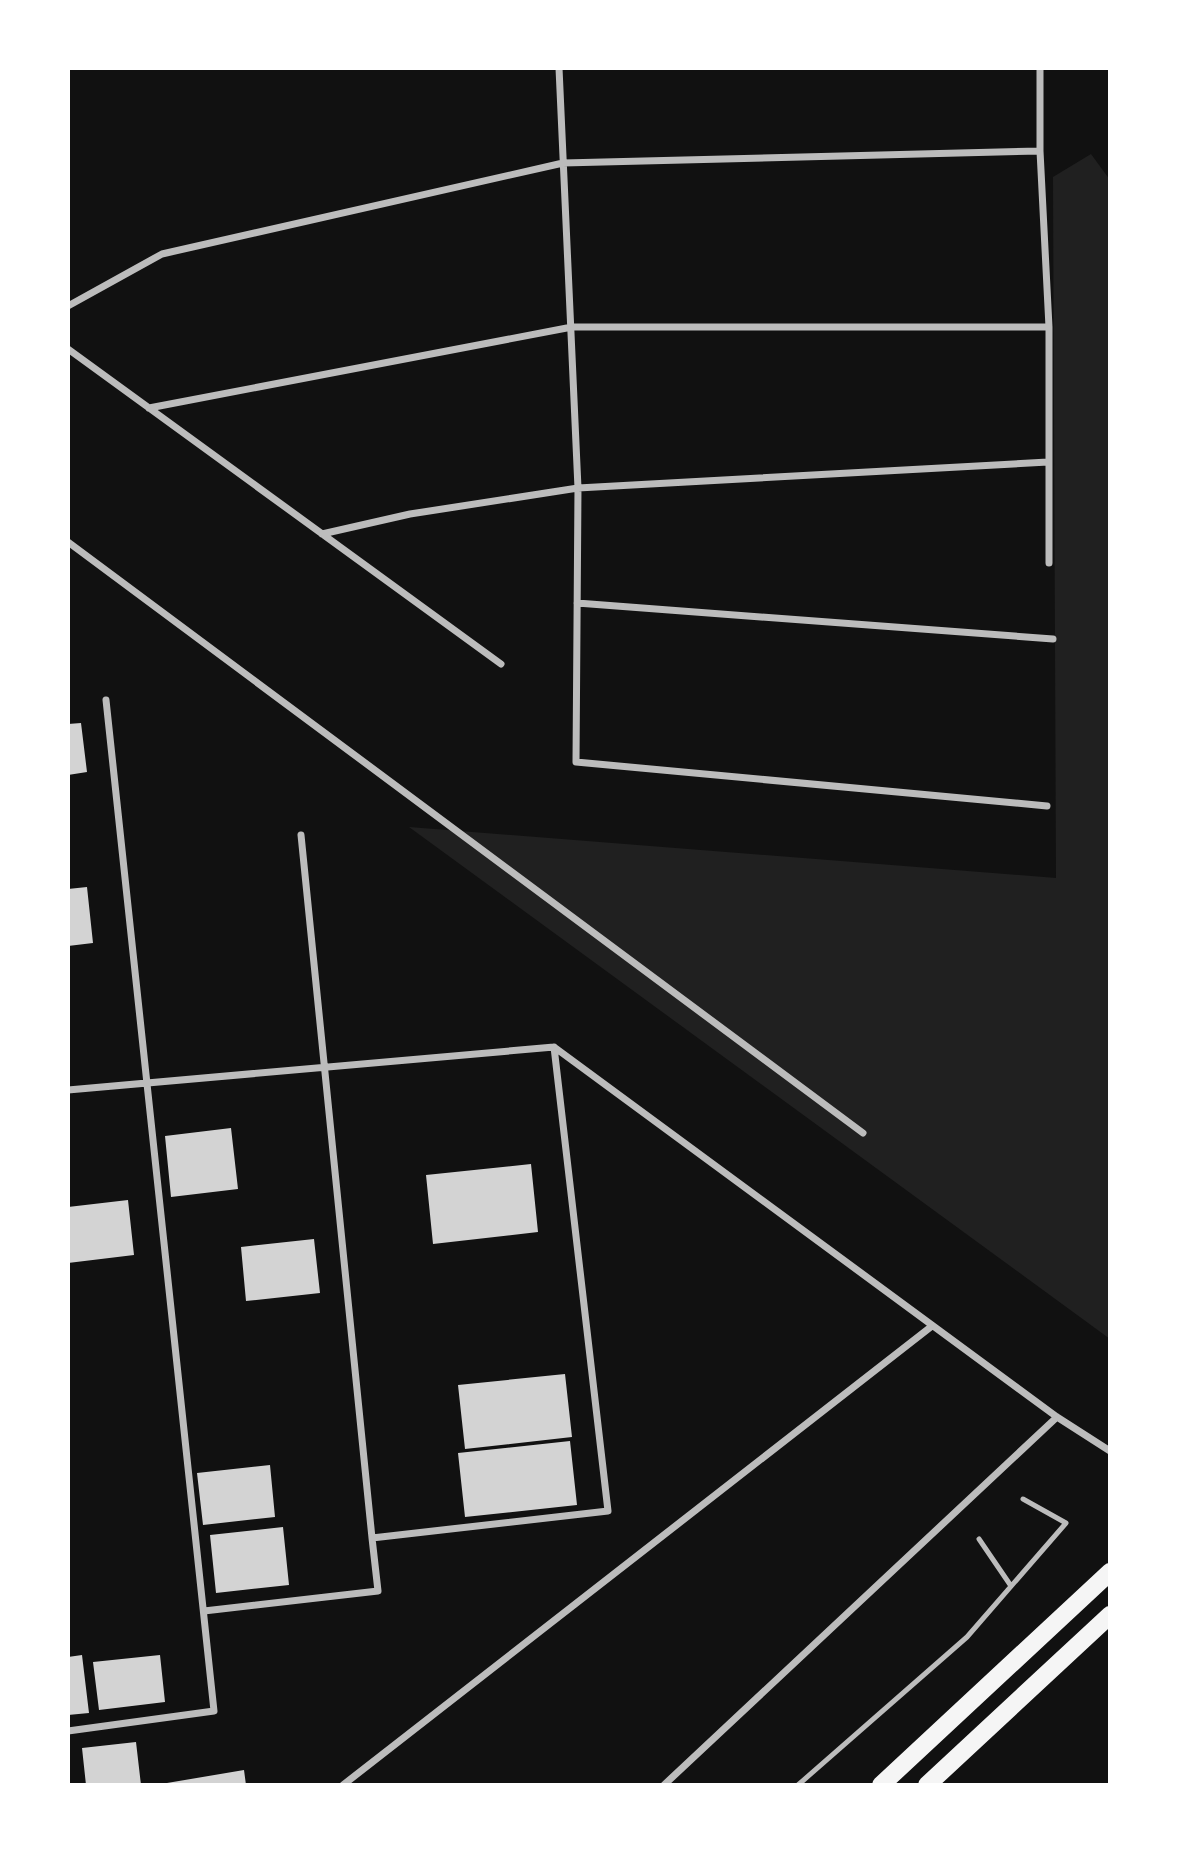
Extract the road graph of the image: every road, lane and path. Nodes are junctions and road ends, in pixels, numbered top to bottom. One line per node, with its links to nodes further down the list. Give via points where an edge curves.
1 (559, 68): 4 (street)
2 (1040, 68): 3 (street)
3 (1040, 151): 4 (street); 7 (street)
4 (564, 163): 5 (street, via 162,254); 6 (street)
5 (68, 306)
6 (572, 327): 7 (street); 9 (street); 11 (street)
7 (1049, 327): 10 (street)
8 (68, 349): 9 (street)
9 (149, 408): 12 (street)
10 (1048, 462): 11 (street); 14 (street)
11 (578, 488): 12 (street, via 410,514); 15 (street)
12 (322, 534): 17 (street)
13 (68, 542): 25 (street)
14 (1049, 563)
15 (577, 603): 16 (street); 19 (street, via 576,762)
16 (1054, 639)
17 (501, 664)
18 (106, 700): 23 (street)
19 (1047, 806)
20 (301, 835): 22 (street)
21 (554, 1047): 22 (street); 26 (street); 30 (street, via 608,1511)
22 (325, 1067): 23 (street); 30 (street)
23 (147, 1083): 24 (street); 34 (street)
24 (68, 1090)
25 (863, 1133)
26 (932, 1326): 27 (street); 37 (street)
27 (1056, 1418): 28 (street); 38 (street)
28 (1110, 1451)
29 (1023, 1499): 33 (lane, via 1066,1523)
30 (372, 1538): 34 (street, via 378,1591)
31 (979, 1539): 33 (lane)
32 (1110, 1572): 40 (main road)
33 (1011, 1586): 39 (lane, via 967,1637)
34 (204, 1611): 36 (street, via 214,1712)
35 (1110, 1615): 41 (main road)
36 (68, 1731)
37 (343, 1785)
38 (664, 1785)
39 (798, 1785)
40 (881, 1785)
41 (927, 1785)

